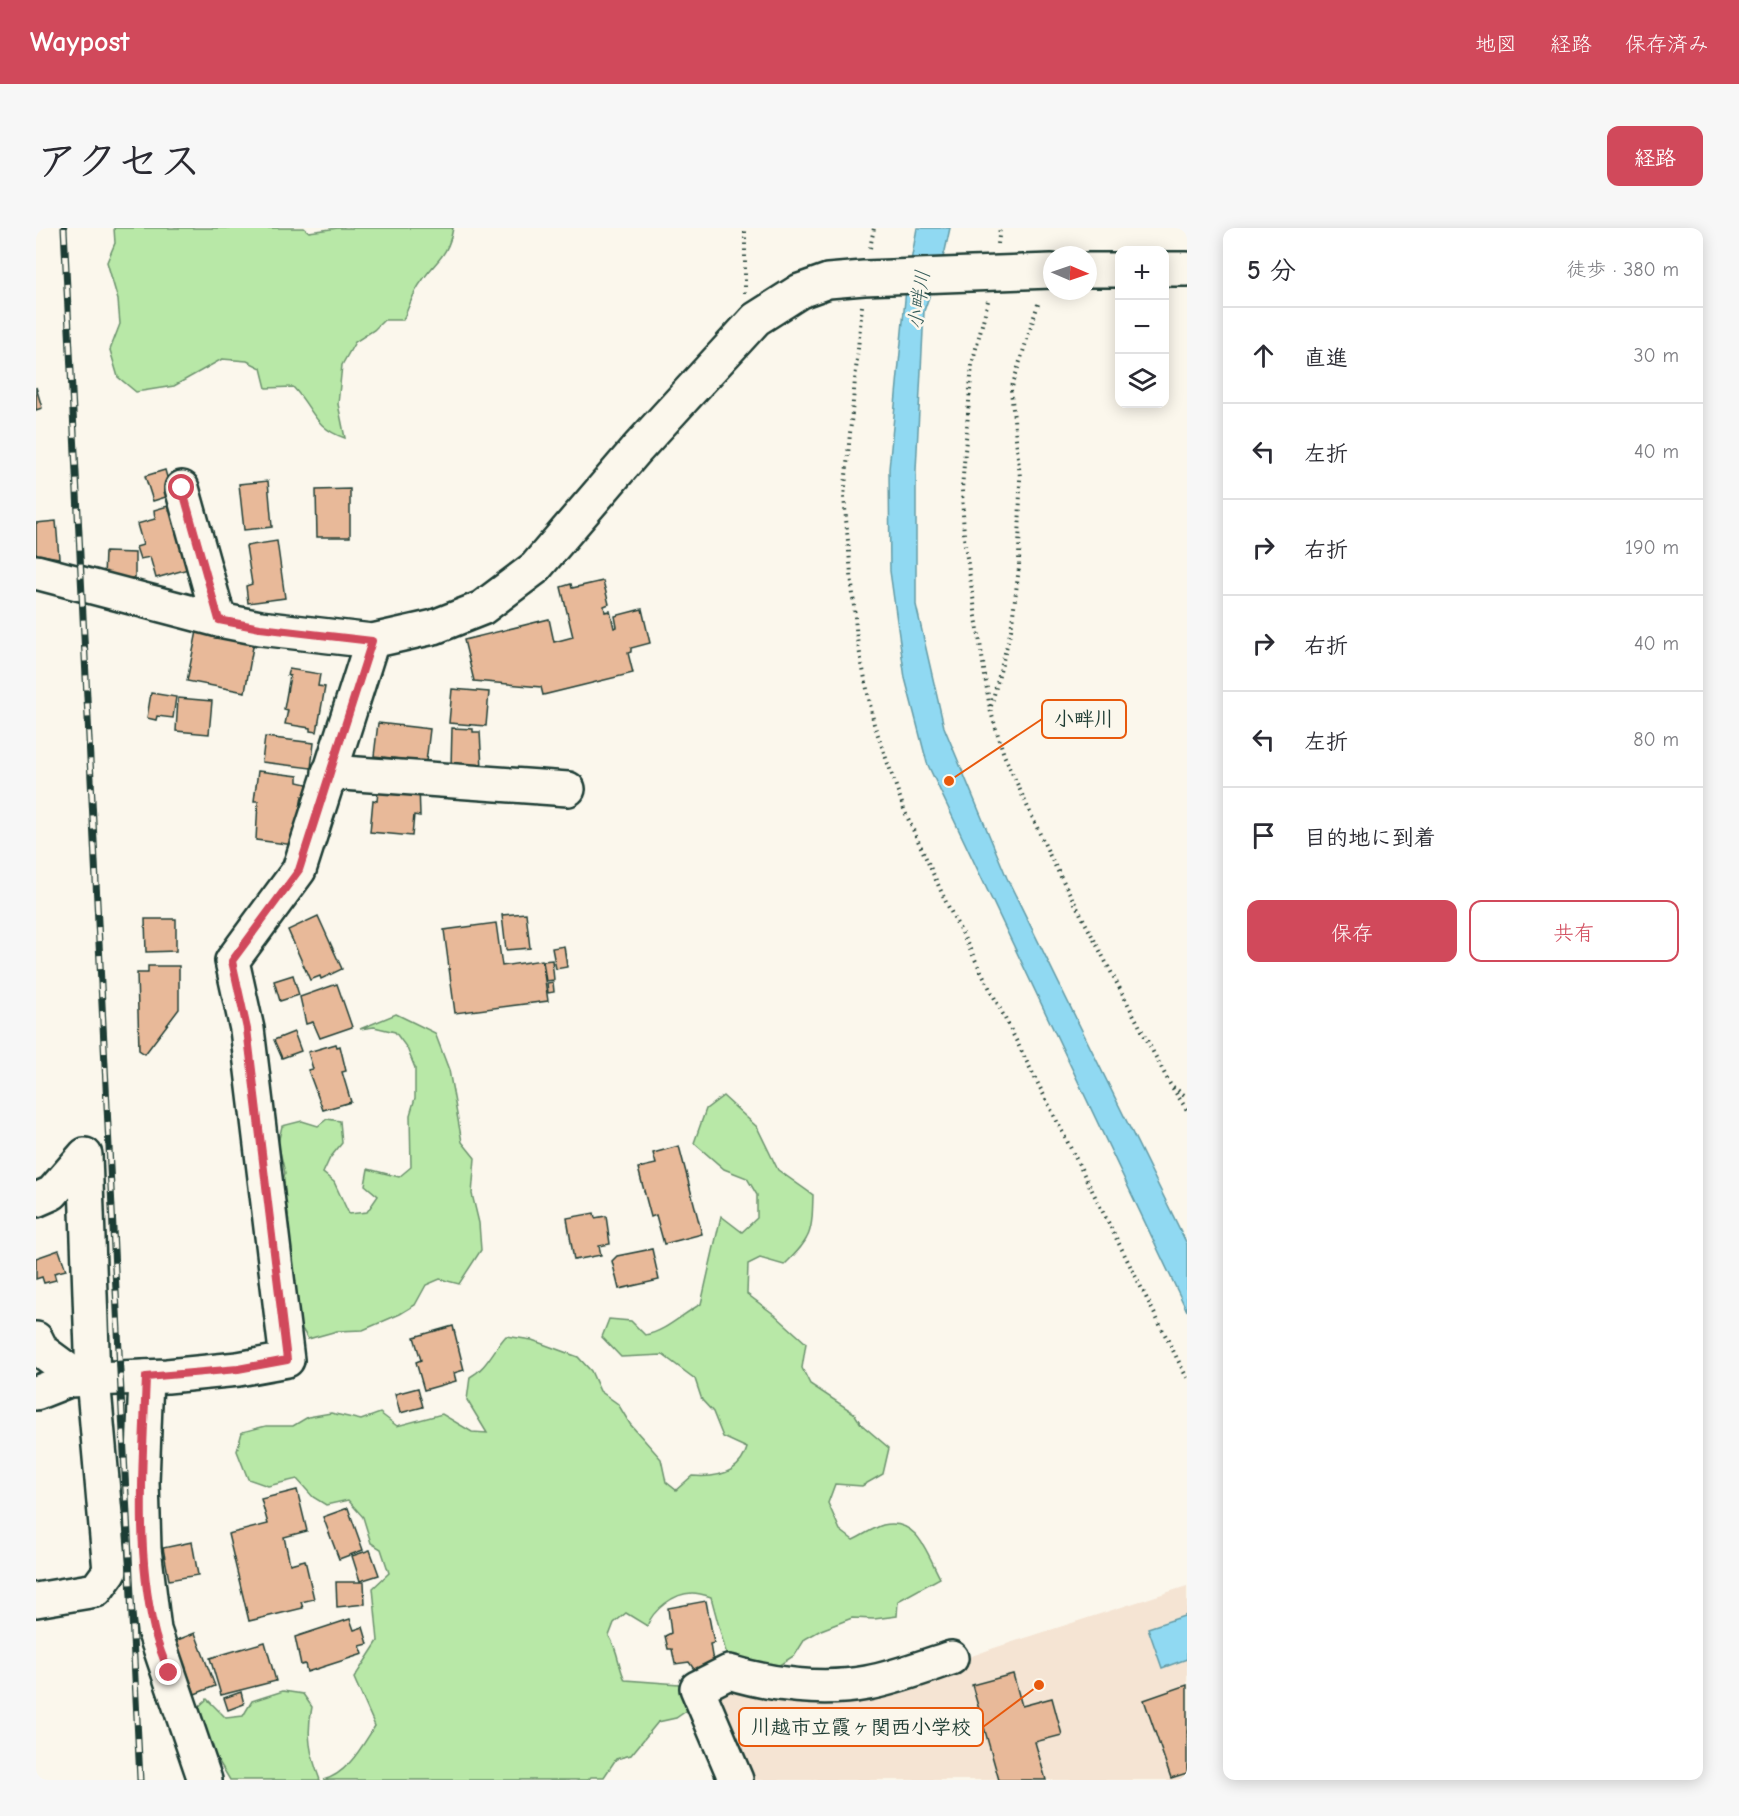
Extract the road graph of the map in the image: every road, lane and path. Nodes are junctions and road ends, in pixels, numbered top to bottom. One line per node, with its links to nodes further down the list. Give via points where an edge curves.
1 (745, 228): 12 (path, via 743,284)
2 (874, 228): 10 (path)
3 (1000, 228): 9 (path)
4 (1169, 269): 5 (street)
5 (1187, 269)
6 (1097, 270): 7 (street)
7 (1115, 270)
8 (1043, 271): 9 (street)
9 (995, 272): 10 (street); 17 (path, via 972,364 962,489 964,538)
10 (864, 278): 12 (street, via 828,281 800,291); 26 (path, via 844,498 857,639 874,724 905,812 946,902)
11 (1043, 292): 17 (path, via 1011,390 1020,477 1019,568 1011,630)
12 (756, 319): 16 (street, via 636,450 536,568 482,608 434,627)
13 (182, 488): 15 (street)
14 (36, 572): 15 (street)
15 (219, 620): 16 (street)
16 (372, 641): 18 (street)
17 (990, 709): 20 (path, via 1004,754 1050,856)
18 (329, 772): 19 (street); 25 (street, via 299,870 232,961 247,1029 287,1360 238,1369)
19 (568, 789)
20 (1170, 1084): 21 (path); 22 (path)
21 (1187, 1097)
22 (1187, 1110)
23 (36, 1200): 27 (street, via 52,1192 85,1155)
24 (36, 1339): 27 (street, via 42,1351)
25 (146, 1377): 27 (street); 31 (street, via 144,1549 154,1629)
26 (1187, 1378)
27 (87, 1379): 28 (street, via 69,1380); 29 (street, via 110,1571 96,1590)
28 (36, 1393)
29 (36, 1600)
30 (951, 1658): 32 (street, via 865,1684 821,1687 729,1672 697,1688)
31 (205, 1780)
32 (736, 1780)

